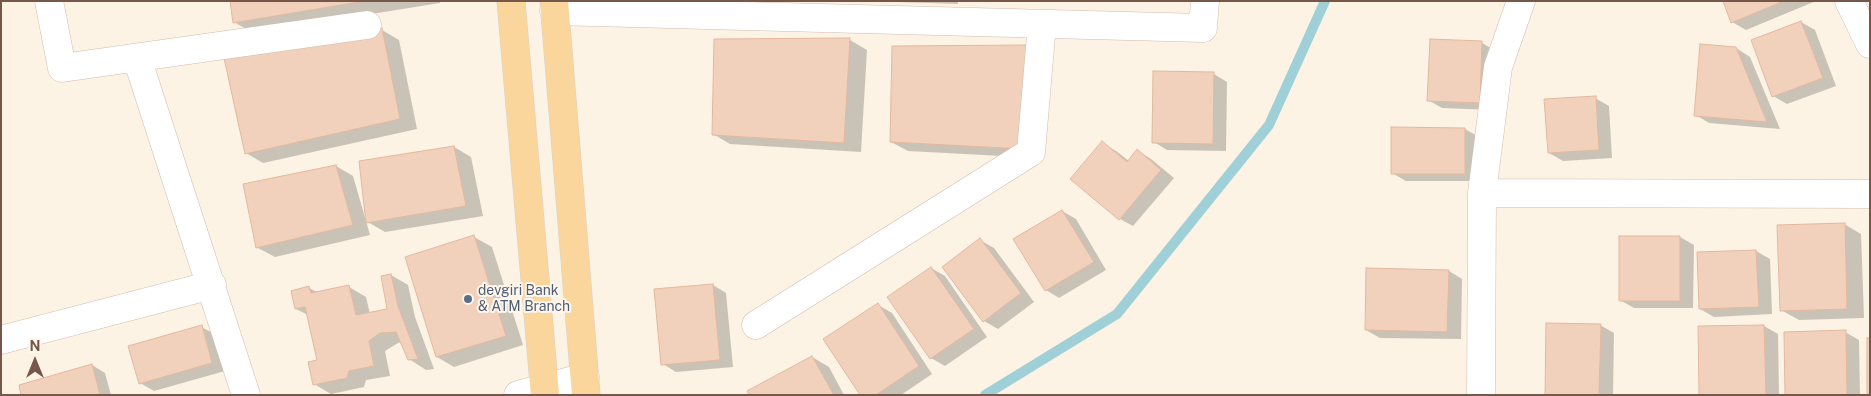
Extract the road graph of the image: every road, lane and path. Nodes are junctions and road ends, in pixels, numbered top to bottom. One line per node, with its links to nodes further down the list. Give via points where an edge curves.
1 (49, 1): 10 (street, via 62,68)
2 (511, 1): 17 (main road)
3 (1205, 1): 7 (street, via 1203,28)
4 (1521, 1): 11 (street, via 1498,67)
5 (1849, 1): 9 (street)
6 (554, 6): 7 (street); 16 (main road)
7 (1042, 24): 14 (street, via 1031,152)
8 (367, 25): 10 (street)
9 (1870, 44)
10 (137, 58): 13 (street)
11 (1482, 193): 12 (street); 20 (street)
12 (1870, 194)
13 (212, 285): 15 (street); 18 (street)
14 (756, 325)
15 (1, 340)
16 (586, 386): 17 (street)
17 (545, 391): 19 (street)
18 (246, 395)
19 (518, 395)
20 (1481, 395)

